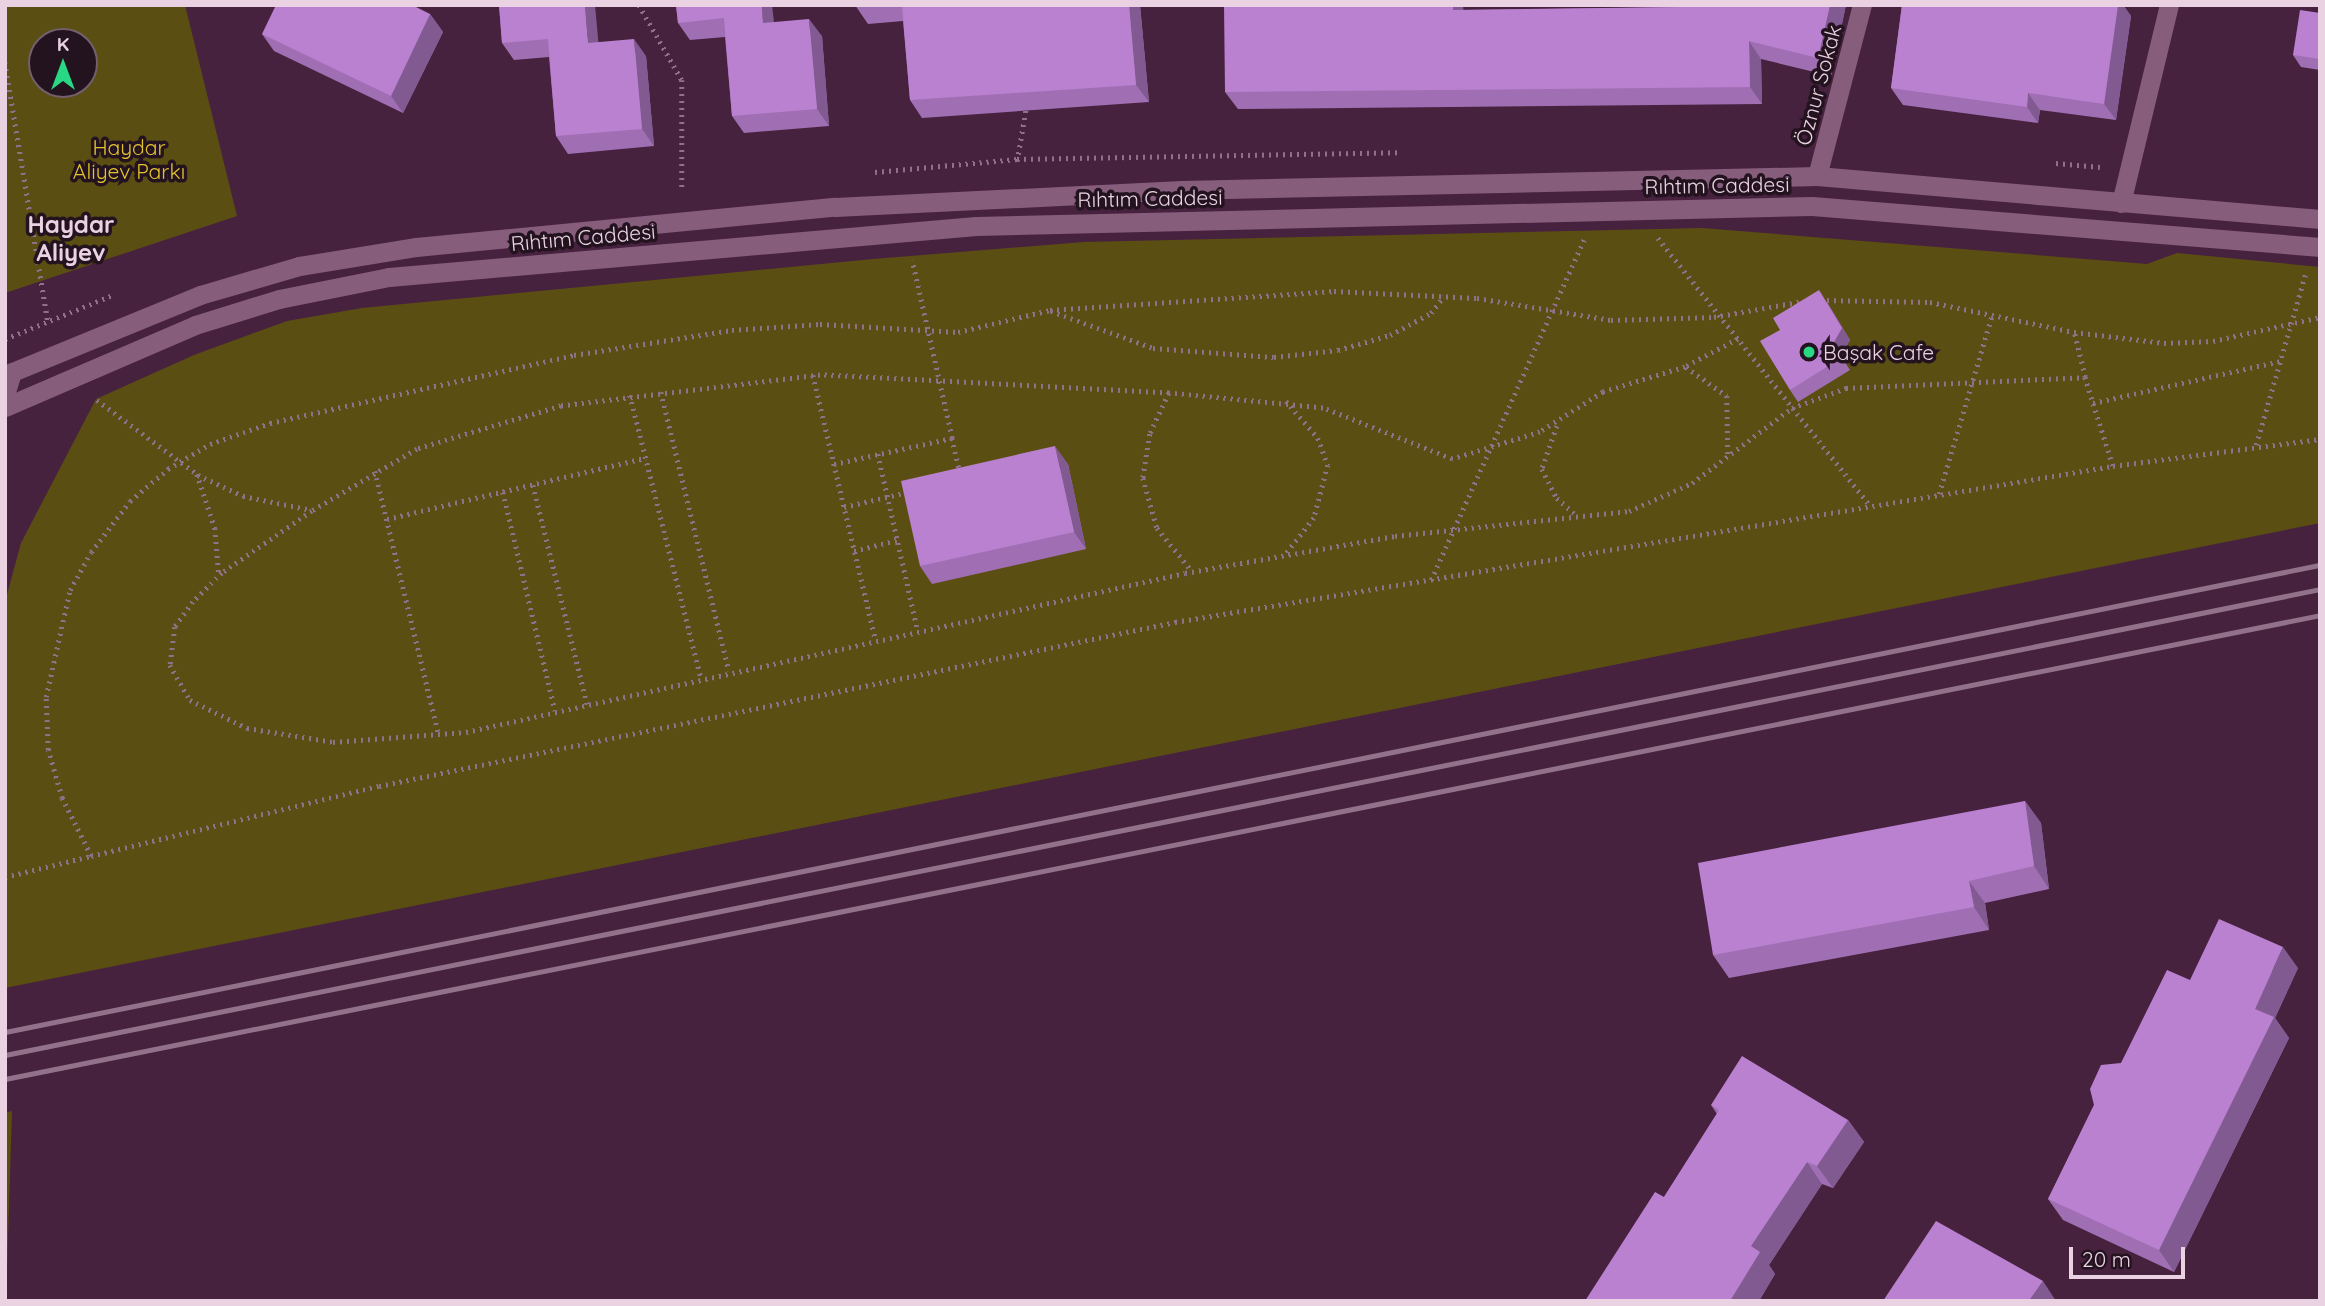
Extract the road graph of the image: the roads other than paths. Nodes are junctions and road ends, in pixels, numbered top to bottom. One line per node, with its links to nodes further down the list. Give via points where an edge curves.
1 (1862, 5): 3 (main road, Öznur Sokak)
2 (2169, 5): 4 (main road)
3 (1818, 176): 4 (main road, Rıhtım Caddesi); 7 (main road, Rıhtım Caddesi, via 1004,198 527,236 299,266 200,295)
4 (2121, 203): 5 (main road, Rıhtım Caddesi)
5 (2320, 219)
6 (2320, 247): 9 (main road, Rıhtım Caddesi, via 1812,206 976,226 389,277 279,299 195,325)
7 (8, 374): 8 (main road)
8 (5, 395)
9 (5, 407)

